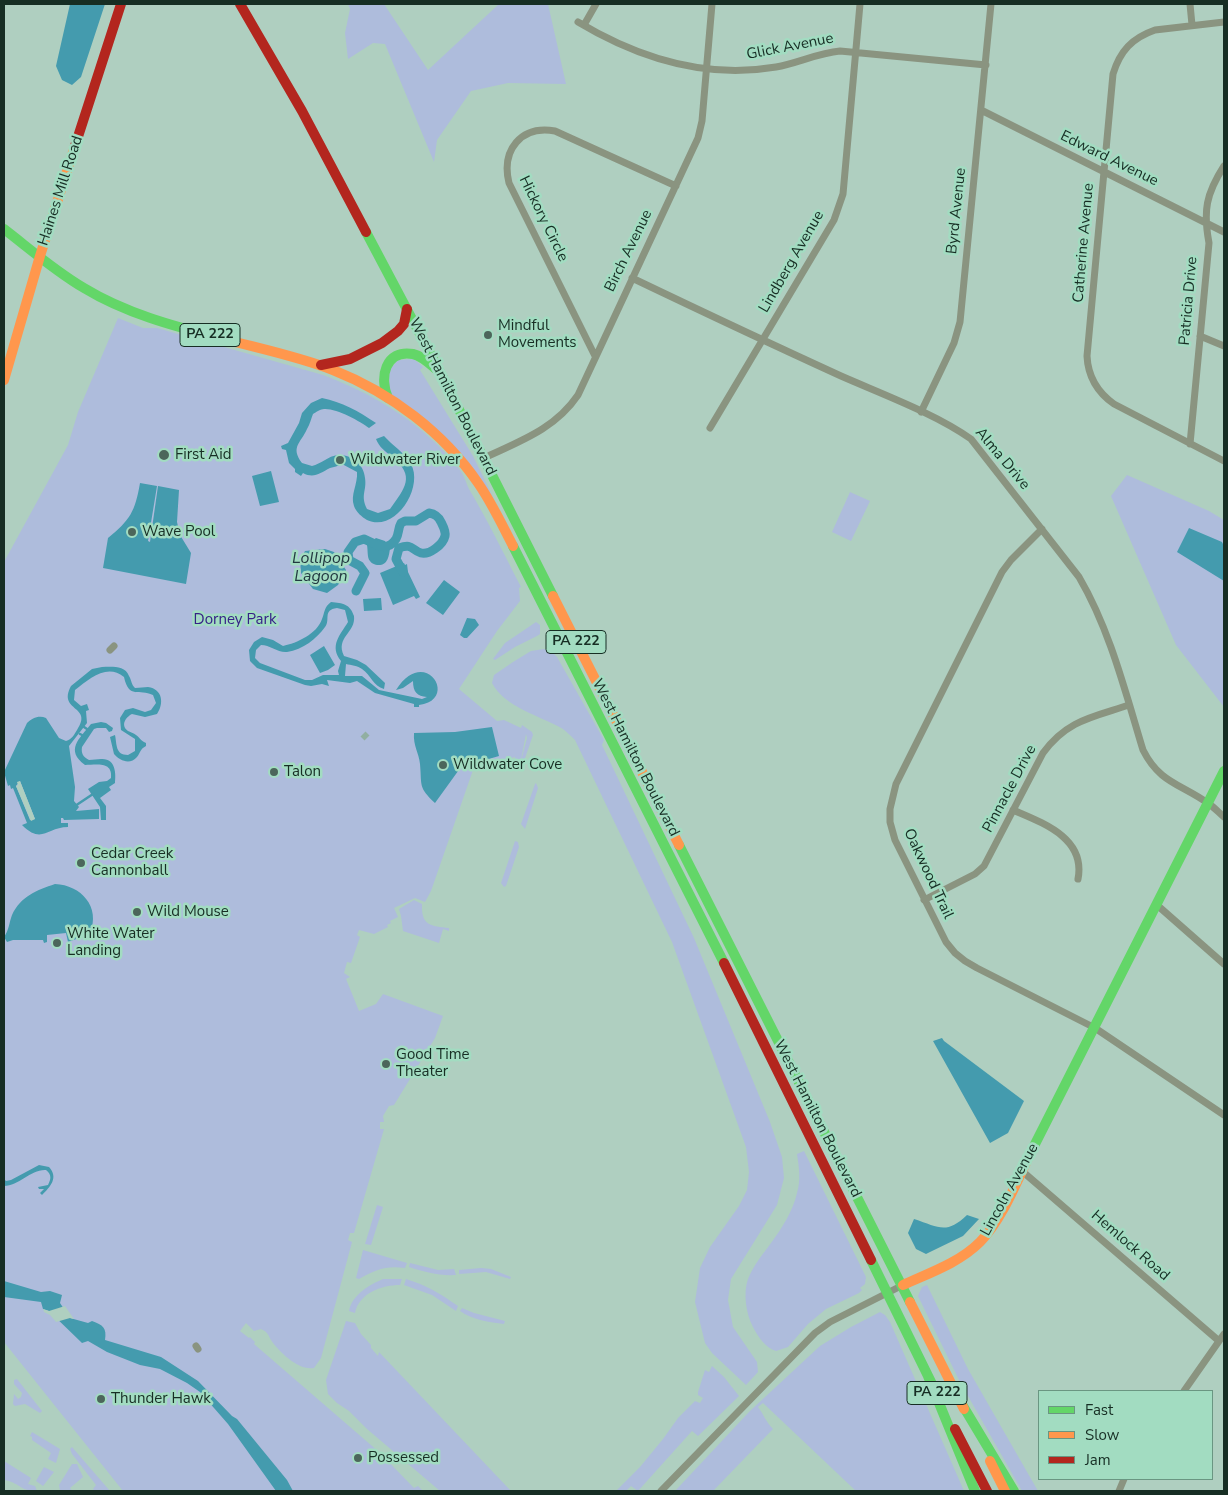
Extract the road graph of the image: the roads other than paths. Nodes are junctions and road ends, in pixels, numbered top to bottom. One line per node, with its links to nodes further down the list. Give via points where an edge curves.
1 (121, 4): 20 (main road, Haines Mill Road)
2 (240, 4): 22 (main road, West Hamilton Boulevard / PA 222, via 302,111)
3 (596, 4): 12 (street, Glick Avenue, via 581,24 648,56)
4 (712, 4): 12 (street, Birch Avenue)
5 (860, 4): 10 (street, Lindberg Avenue)
6 (991, 4): 11 (street, Byrd Avenue)
7 (1190, 4): 9 (street)
8 (1224, 22): 9 (street)
9 (1192, 25): 15 (street, Catherine Avenue, via 1146,33 1133,41 1117,62 1113,74)
10 (855, 52): 11 (street, Glick Avenue); 12 (street, Glick Avenue, via 828,52 800,62 754,70); 24 (street, Lindberg Avenue, via 840,206)
11 (986, 65): 13 (street, Byrd Avenue)
12 (706, 69): 16 (street, Birch Avenue, via 700,129)
13 (981, 110): 15 (street, Edward Avenue); 31 (street, Byrd Avenue, via 960,322 954,343)
14 (1224, 166): 17 (street, Patricia Drive, via 1208,195)
15 (1104, 172): 17 (street, Edward Avenue); 33 (street, Catherine Avenue, via 1087,356 1091,378 1105,398)
16 (676, 186): 21 (street, Birch Avenue); 26 (street, Hickory Circle, via 546,129 526,134 509,154 506,173 509,183)
17 (1205, 222): 19 (street, Edward Avenue); 23 (street, Patricia Drive, via 1209,243)
18 (4, 229): 20 (main road, PA 222)
19 (1224, 232)
20 (40, 256): 27 (main road, PA 222, via 78,285 124,308); 29 (main road, Haines Mill Road)
21 (632, 278): 24 (street, Alma Drive); 26 (street, Birch Avenue)
22 (407, 309): 27 (main road, via 404,324 382,343 350,359); 28 (main road, West Hamilton Boulevard / PA 222)
23 (1200, 336): 25 (street); 33 (street, Patricia Drive)
24 (762, 340): 31 (street, Alma Drive); 32 (street, Lindberg Avenue)
25 (1224, 346)
26 (595, 356): 34 (street, Birch Avenue, via 578,395 559,418)
27 (321, 365): 30 (main road, PA 222)
28 (440, 372): 30 (main road, via 417,356 400,355 392,359 384,372 382,384); 34 (main road, West Hamilton Boulevard / PA 222)
29 (4, 380)
30 (388, 398): 50 (main road, West Hamilton Boulevard / PA 222, via 412,414 453,451 492,504)
31 (921, 412): 36 (street, Alma Drive, via 971,439)
32 (710, 428)
33 (1190, 444): 35 (street, Catherine Avenue)
34 (484, 458): 49 (main road, West Hamilton Boulevard / PA 222)
35 (1224, 461)
36 (1042, 529): 37 (street, Alma Drive, via 1092,598 1108,636); 43 (street, Oakwood Trail, via 1002,572 892,796 890,822 895,840)
37 (1129, 705): 39 (street, Alma Drive, via 1143,750 1152,766 1170,782); 40 (street, Pinnacle Drive, via 1082,720 1057,736 1043,752)
38 (1224, 771): 39 (main road, Lincoln Avenue)
39 (1208, 803): 41 (street, Alma Drive); 44 (main road, Lincoln Avenue)
40 (1013, 810): 42 (street, via 1046,825 1067,842 1078,859); 43 (street, Pinnacle Drive, via 984,866 975,874)
41 (1224, 817)
42 (1078, 879)
43 (924, 900): 46 (street, Oakwood Trail, via 946,942 965,961)
44 (1157, 905): 45 (street); 46 (main road, Lincoln Avenue)
45 (1224, 964)
46 (1095, 1028): 47 (street, Oakwood Trail); 48 (main road, Lincoln Avenue)
47 (1224, 1115)
48 (1022, 1171): 49 (main road, Lincoln Avenue, via 992,1227 980,1242 964,1255); 52 (street, Hemlock Road)
49 (902, 1285): 50 (street, Lincoln Avenue); 55 (main road, West Hamilton Boulevard / PA 222)
50 (887, 1294): 53 (main road, West Hamilton Boulevard / PA 222); 56 (street, Lincoln Avenue, via 830,1322 815,1333)
51 (1224, 1334): 52 (street)
52 (1219, 1341): 54 (street)
53 (928, 1376): 57 (main road); 58 (main road, West Hamilton Boulevard / PA 222)
54 (1185, 1390)
55 (960, 1401): 59 (main road, West Hamilton Boulevard / PA 222); 60 (main road)
56 (661, 1491)
57 (975, 1491)
58 (987, 1491)
59 (1005, 1491)
60 (1014, 1491)

